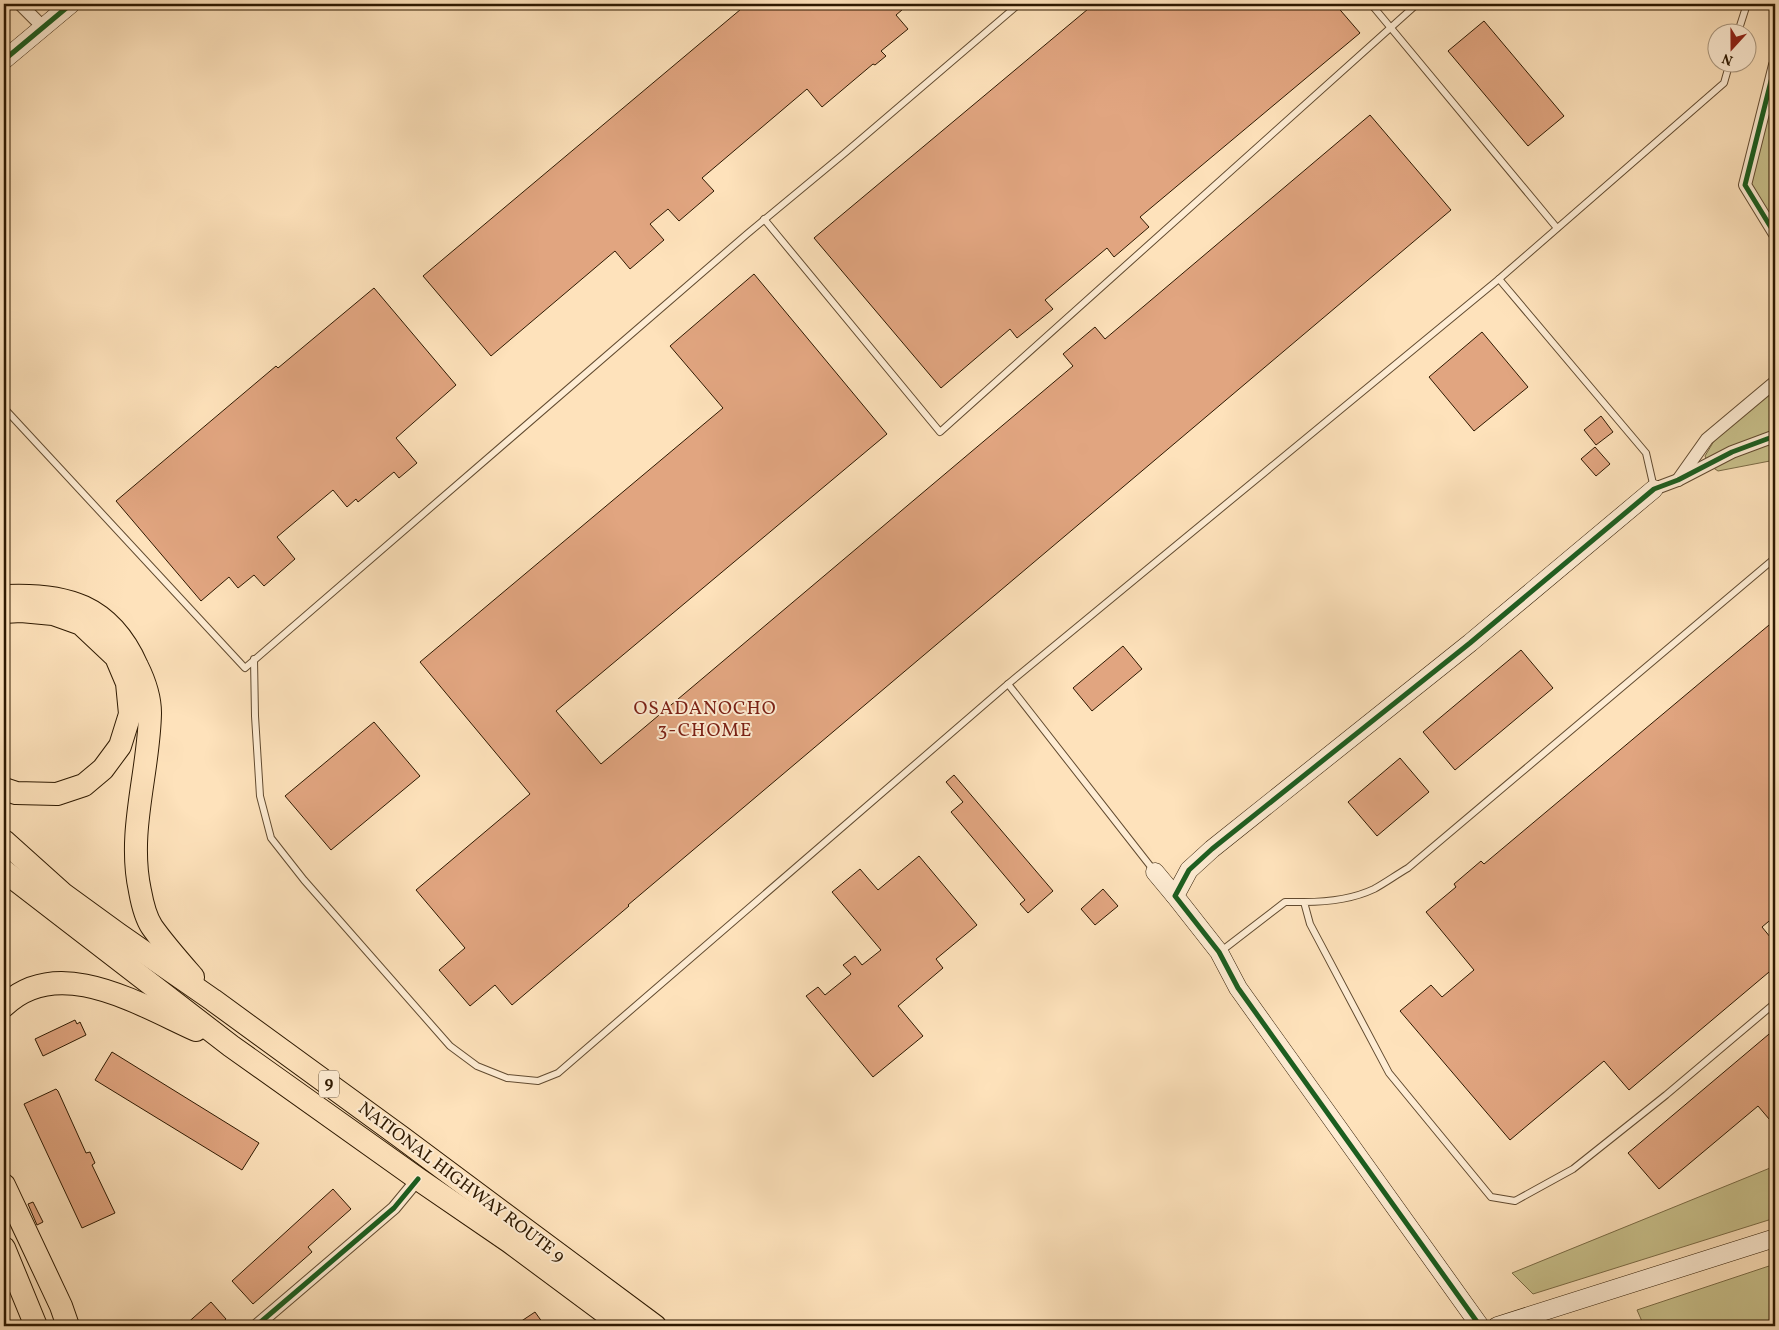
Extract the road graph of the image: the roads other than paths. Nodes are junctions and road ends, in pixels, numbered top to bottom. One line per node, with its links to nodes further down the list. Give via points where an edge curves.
1 (20, 4): 9 (street)
2 (71, 4): 9 (street)
3 (1019, 4): 13 (lane)
4 (1371, 4): 8 (lane)
5 (1417, 4): 8 (lane)
6 (1746, 4): 7 (lane)
7 (1741, 22)
8 (1391, 26): 13 (lane, via 940,432); 14 (lane)
9 (43, 27): 10 (street)
10 (4, 60)
11 (1775, 65): 15 (street, via 1745,184)
12 (1727, 72): 14 (lane, via 1724,83)
13 (764, 219): 25 (lane)
14 (1557, 228): 16 (lane)
15 (1775, 234)
16 (1499, 279): 21 (lane, via 1646,453); 26 (lane)
17 (1775, 382): 20 (street, via 1707,439)
18 (4, 408): 25 (lane, via 245,668)
19 (1775, 436): 20 (street, via 1732,452)
20 (1678, 480): 21 (street)
21 (1654, 489): 31 (street, via 1470,643 1212,849 1189,870)
22 (1775, 558): 32 (lane, via 1408,868 1359,894)
23 (4, 596): 34 (highway, via 59,598 89,609 114,627 131,651 143,678 150,711 136,855 140,890 151,925)
24 (4, 612): 27 (highway, via 53,614 81,624 116,657 127,683 130,714 120,746 104,770 84,785 57,794 16,793)
25 (254, 659): 26 (lane, via 260,796 271,838 450,1046 477,1066 506,1078 538,1081 558,1073)
26 (1008, 684): 30 (lane)
27 (4, 789)
28 (4, 841): 34 (highway, NATIONAL HIGHWAY ROUTE 9 / 9, via 63,894)
29 (4, 871): 37 (highway, NATIONAL HIGHWAY ROUTE 9 / 9)
30 (1156, 872): 31 (street)
31 (1175, 896): 33 (street)
32 (1304, 902): 33 (lane, via 1284,902); 35 (lane, via 1310,924 1389,1072 1491,1197 1515,1201 1573,1169)
33 (1219, 952): 49 (street, via 1238,988)
34 (214, 1000): 42 (highway, NATIONAL HIGHWAY ROUTE 9 / 9)
35 (1775, 1004)
36 (4, 1006): 37 (highway, via 31,987 61,982 98,987)
37 (231, 1046): 38 (highway, NATIONAL HIGHWAY ROUTE 9 / 9)
38 (418, 1179): 45 (street, via 394,1208); 46 (highway, NATIONAL HIGHWAY ROUTE 9 / 9)
39 (4, 1184): 44 (highway)
40 (1775, 1238): 50 (street)
41 (4, 1248): 43 (highway)
42 (610, 1294): 47 (highway, NATIONAL HIGHWAY ROUTE 9 / 9); 48 (highway)
43 (36, 1326)
44 (68, 1326)
45 (256, 1326)
46 (623, 1326)
47 (655, 1326)
48 (666, 1326)
49 (1480, 1326)
50 (1497, 1326)

